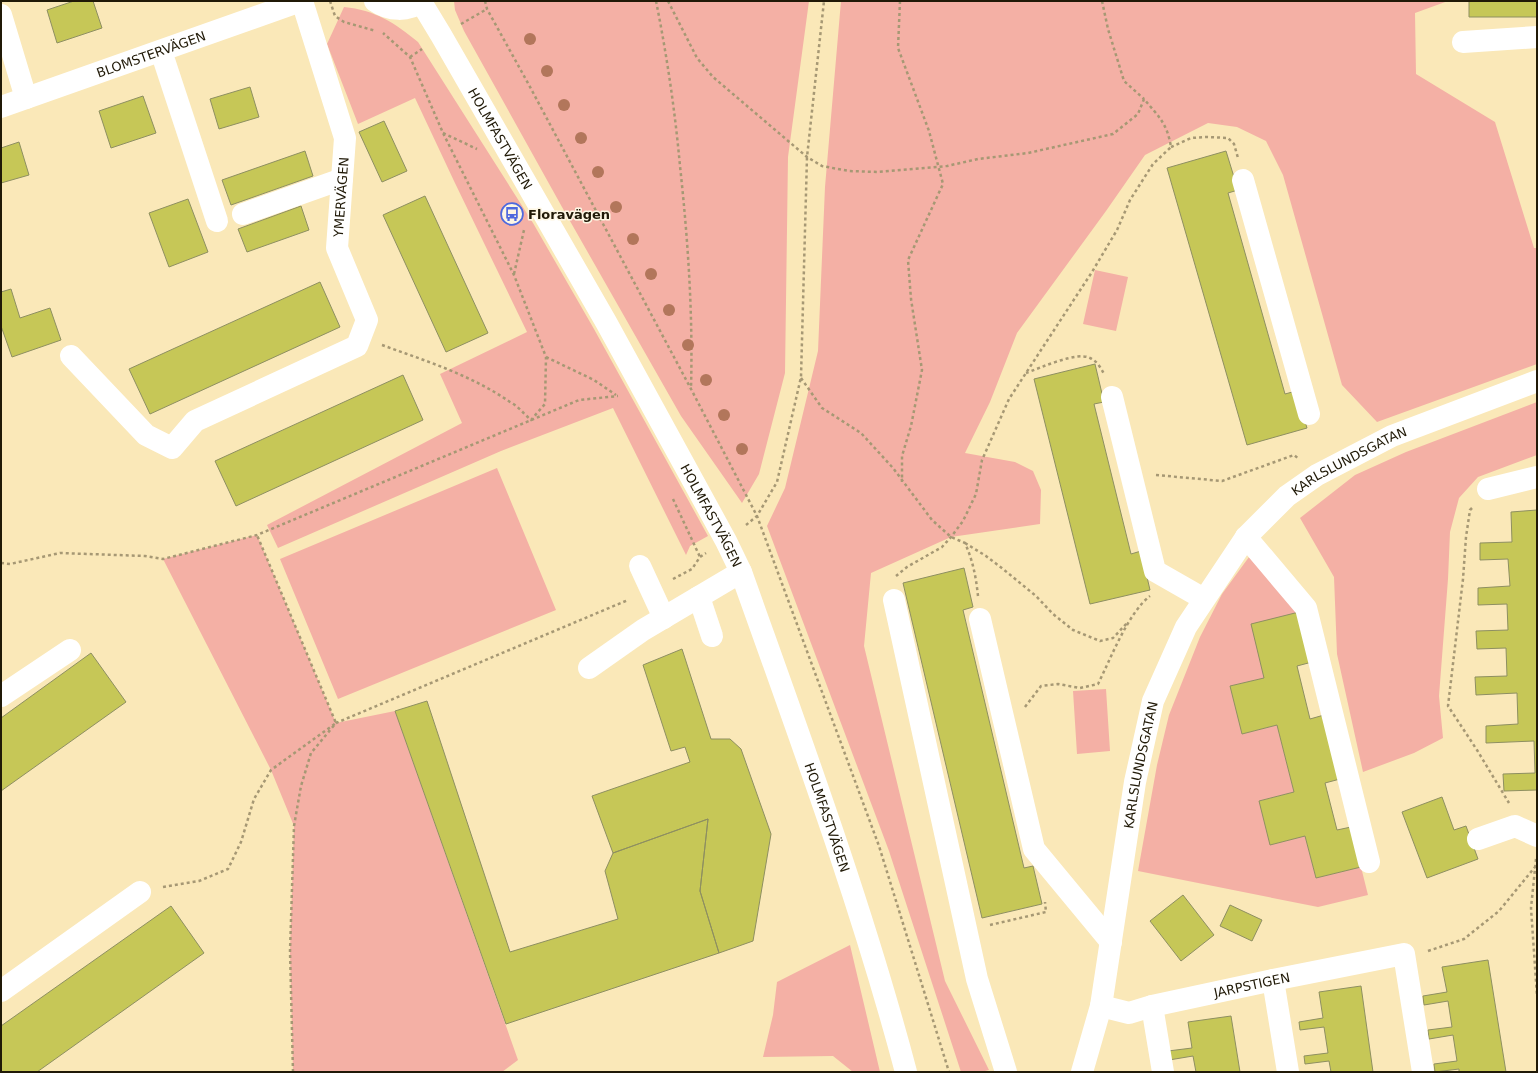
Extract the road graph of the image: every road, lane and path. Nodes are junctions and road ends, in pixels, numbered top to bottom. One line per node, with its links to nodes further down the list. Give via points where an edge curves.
1 (302, 1): 14 (street, BLOMSTERVÄGEN); 23 (street, YMERVÄGEN, via 344,138)
2 (330, 1): 18 (path, via 335,16 344,22 384,33 410,57)
3 (375, 1): 10 (street, HOLMFASTVÄGEN, via 394,9 412,7)
4 (485, 1): 35 (path)
5 (656, 1): 35 (path, via 667,56 686,218)
6 (668, 1): 21 (path, via 697,58 713,77)
7 (824, 1): 21 (path)
8 (900, 1): 22 (path, via 898,48 929,131)
9 (1102, 1): 16 (path, via 1124,81)
10 (422, 2): 51 (street, HOLMFASTVÄGEN, via 606,322)
11 (1, 15): 15 (street)
12 (1537, 37): 13 (street)
13 (1463, 42)
14 (161, 52): 15 (street, BLOMSTERVÄGEN); 26 (street)
15 (26, 98): 17 (street, BLOMSTERVÄGEN)
16 (1144, 99): 19 (path, via 1164,122 1169,132); 22 (path, via 1138,114 1113,134 1028,153)
17 (1, 107)
18 (443, 133): 20 (path); 28 (path)
19 (1171, 147): 24 (path, via 1191,138 1228,138 1234,144); 32 (path, via 1153,164 1130,200 1118,230)
20 (483, 152)
21 (807, 157): 22 (path, via 822,166 849,171 878,172); 33 (path)
22 (939, 167): 44 (path, via 943,184 908,260 922,370 902,456)
23 (342, 179): 25 (street); 29 (street, YMERVÄGEN, via 337,248 367,320)
24 (1244, 180): 39 (street)
25 (243, 214)
26 (217, 221)
27 (525, 224): 28 (path)
28 (514, 274): 31 (path)
29 (360, 337): 30 (street, YMERVÄGEN, via 357,346 195,421 172,448 146,435); 40 (path, via 446,368 478,383 511,402)
30 (71, 356)
31 (546, 357): 36 (path, via 594,380); 40 (path, via 545,404)
32 (1026, 373): 37 (path, via 1074,356 1090,357 1101,367); 49 (path, via 1009,399 982,460 976,494 963,521)
33 (801, 377): 44 (path, via 822,408 861,433 893,468); 47 (path, via 777,482)
34 (1537, 381): 41 (street, KARLSLUNDSGATAN, via 1392,436)
35 (691, 388): 47 (path)
36 (616, 395): 38 (path); 40 (path, via 579,400)
37 (1112, 397): 43 (street)
38 (621, 398)
39 (1310, 414)
40 (531, 420): 48 (path)
41 (1317, 475): 43 (path, via 1294,455 1222,481 1148,474); 50 (street, KARLSLUNDSGATAN, via 1287,496)
42 (1537, 477): 45 (street)
43 (1132, 478): 57 (street, via 1154,571)
44 (902, 482): 49 (path, via 932,520)
45 (1488, 489): 71 (path, via 1470,510 1448,706)
46 (670, 493): 53 (path)
47 (756, 516): 51 (path); 88 (path, via 879,846)
48 (257, 535): 54 (path, via 163,559 60,553 10,564); 70 (path)
49 (951, 537): 52 (path); 61 (path, via 942,547 907,567 890,582 885,598)
50 (1246, 537): 60 (street, KARLSLUNDSGATAN); 74 (street, via 1306,608)
51 (726, 541): 53 (path); 56 (street, HOLMFASTVÄGEN)
52 (965, 543): 63 (path, via 976,575); 64 (path, via 1003,569 1074,630 1100,641 1113,638)
53 (700, 557): 58 (path, via 692,569)
54 (1, 563)
55 (640, 566): 58 (street)
56 (741, 572): 59 (street); 87 (street, HOLMFASTVÄGEN, via 819,789 864,925)
57 (1164, 576): 60 (street); 64 (path, via 1157,590 1141,603)
58 (651, 590): 62 (street); 70 (path)
59 (698, 597): 62 (street); 65 (street)
60 (1204, 599): 79 (street, KARLSLUNDSGATAN, via 1186,627 1154,701 1136,782)
61 (894, 600): 78 (street)
62 (664, 618): 67 (street, via 642,630)
63 (980, 619): 69 (street)
64 (1130, 620): 69 (path, via 1098,684 1080,688 1058,684 1041,686 1018,714)
65 (712, 636)
66 (70, 650): 68 (street)
67 (589, 668)
68 (1, 696)
69 (1003, 718): 75 (street, via 1034,849)
70 (336, 723): 77 (path, via 271,770 254,799 242,842 228,869 199,881); 86 (path, via 311,753 301,786 294,826 290,951)
71 (1510, 806)
72 (1478, 839): 73 (street, via 1515,826)
73 (1537, 846): 76 (path)
74 (1369, 862)
75 (1047, 864): 78 (path, via 1042,875 1046,912); 79 (street)
76 (1535, 867): 80 (path, via 1499,911 1464,939 1427,951); 83 (path, via 1531,908)
77 (140, 892): 82 (street)
78 (967, 931): 89 (street, via 977,979)
79 (1111, 942): 84 (street, KARLSLUNDSGATAN)
80 (1404, 954): 81 (street, JARPSTIGEN); 93 (street)
81 (1273, 980): 85 (street, JARPSTIGEN); 92 (street)
82 (1, 991)
83 (1537, 996)
84 (1101, 1006): 85 (street, JARPSTIGEN, via 1130,1013); 90 (street, KARLSLUNDSGATAN)
85 (1152, 1006): 91 (street)
86 (293, 1072)
87 (906, 1072)
88 (949, 1072)
89 (1006, 1072)
90 (1082, 1072)
91 (1163, 1072)
92 (1288, 1072)
93 (1423, 1072)

